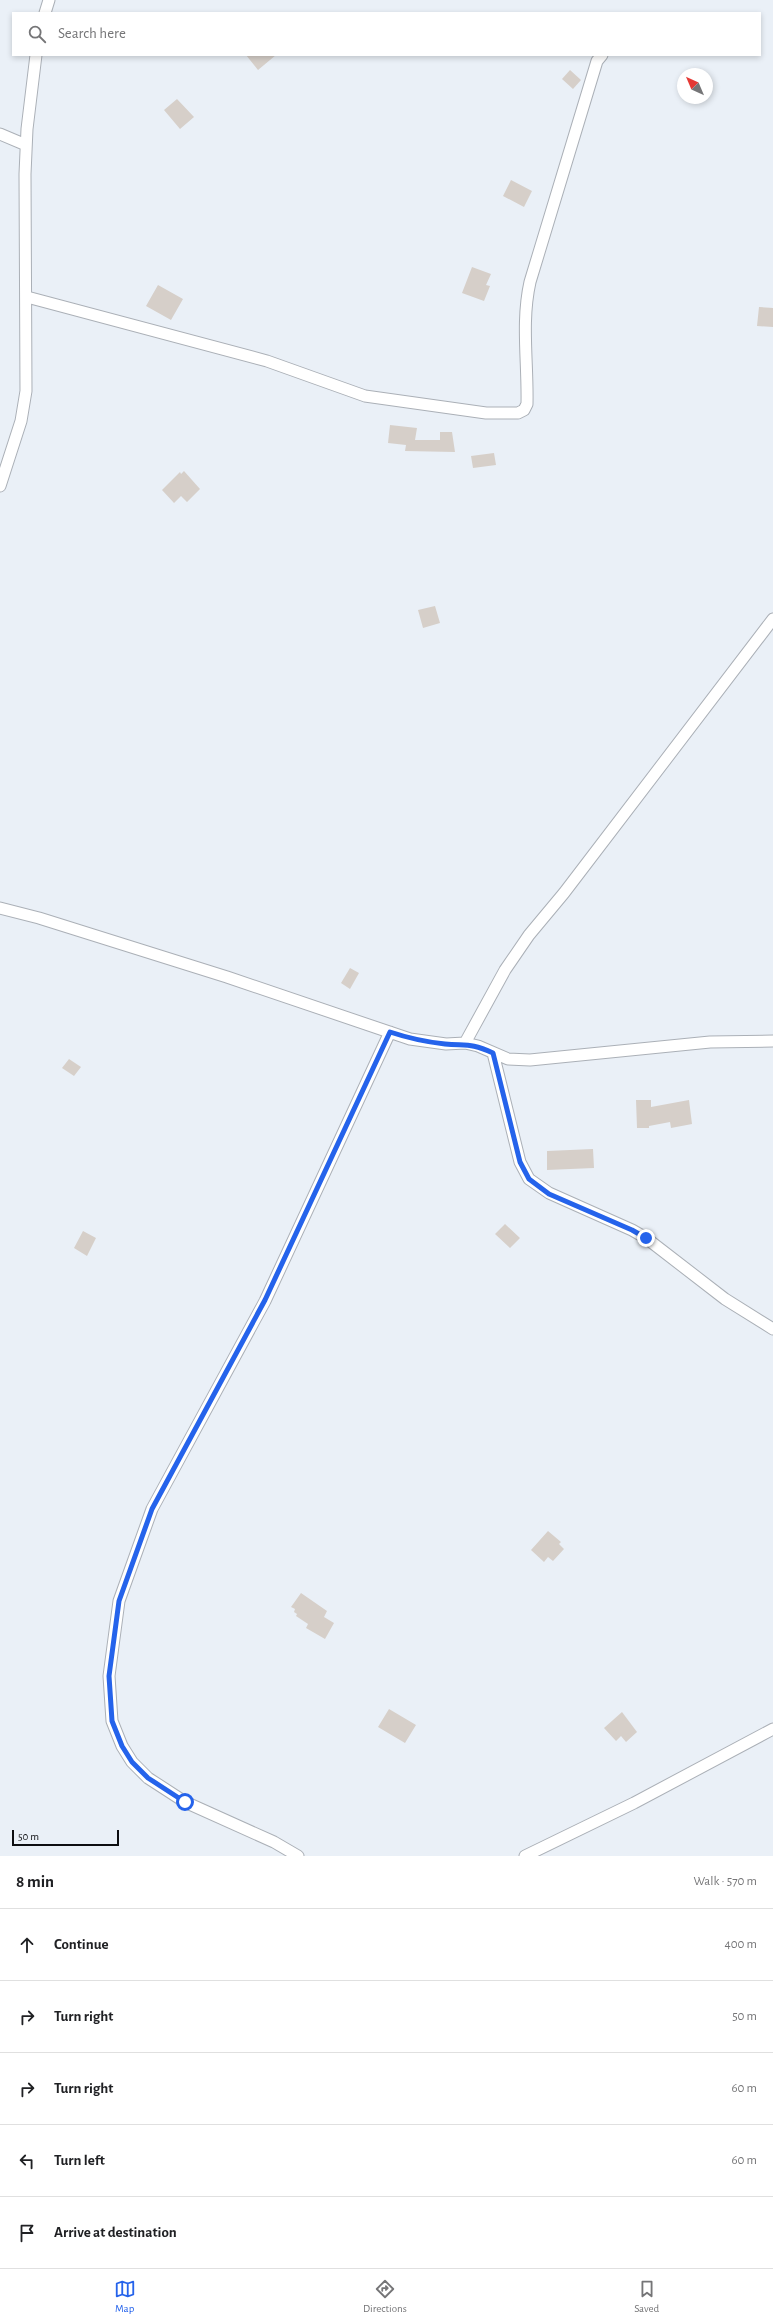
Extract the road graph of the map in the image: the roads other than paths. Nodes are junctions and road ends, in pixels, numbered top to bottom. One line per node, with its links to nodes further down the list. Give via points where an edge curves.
1 (49, 0): 2 (street)
2 (45, 12)
3 (36, 56): 6 (street)
4 (601, 56): 7 (street, via 597,61 530,282 525,320 527,404 524,410 518,413 486,413 365,396 267,361)
5 (0, 134): 6 (street)
6 (26, 145): 7 (street)
7 (26, 297): 8 (street, via 26,391 21,421)
8 (0, 486)
9 (773, 619): 13 (street, via 564,893 529,935 505,970)
10 (0, 908): 11 (street, via 204,970)
11 (390, 1032): 13 (street, via 410,1039 446,1044); 17 (street, via 265,1300 152,1509 119,1601 109,1676 112,1721 132,1762 148,1778 185,1802 274,1842)
12 (773, 1041): 14 (street, via 710,1042 530,1060 508,1059)
13 (465, 1043): 14 (street)
14 (493, 1053): 15 (street, via 520,1162 529,1179 549,1194 646,1238 725,1299)
15 (773, 1329)
16 (773, 1729): 18 (street, via 648,1796)
17 (298, 1856)
18 (525, 1856)

